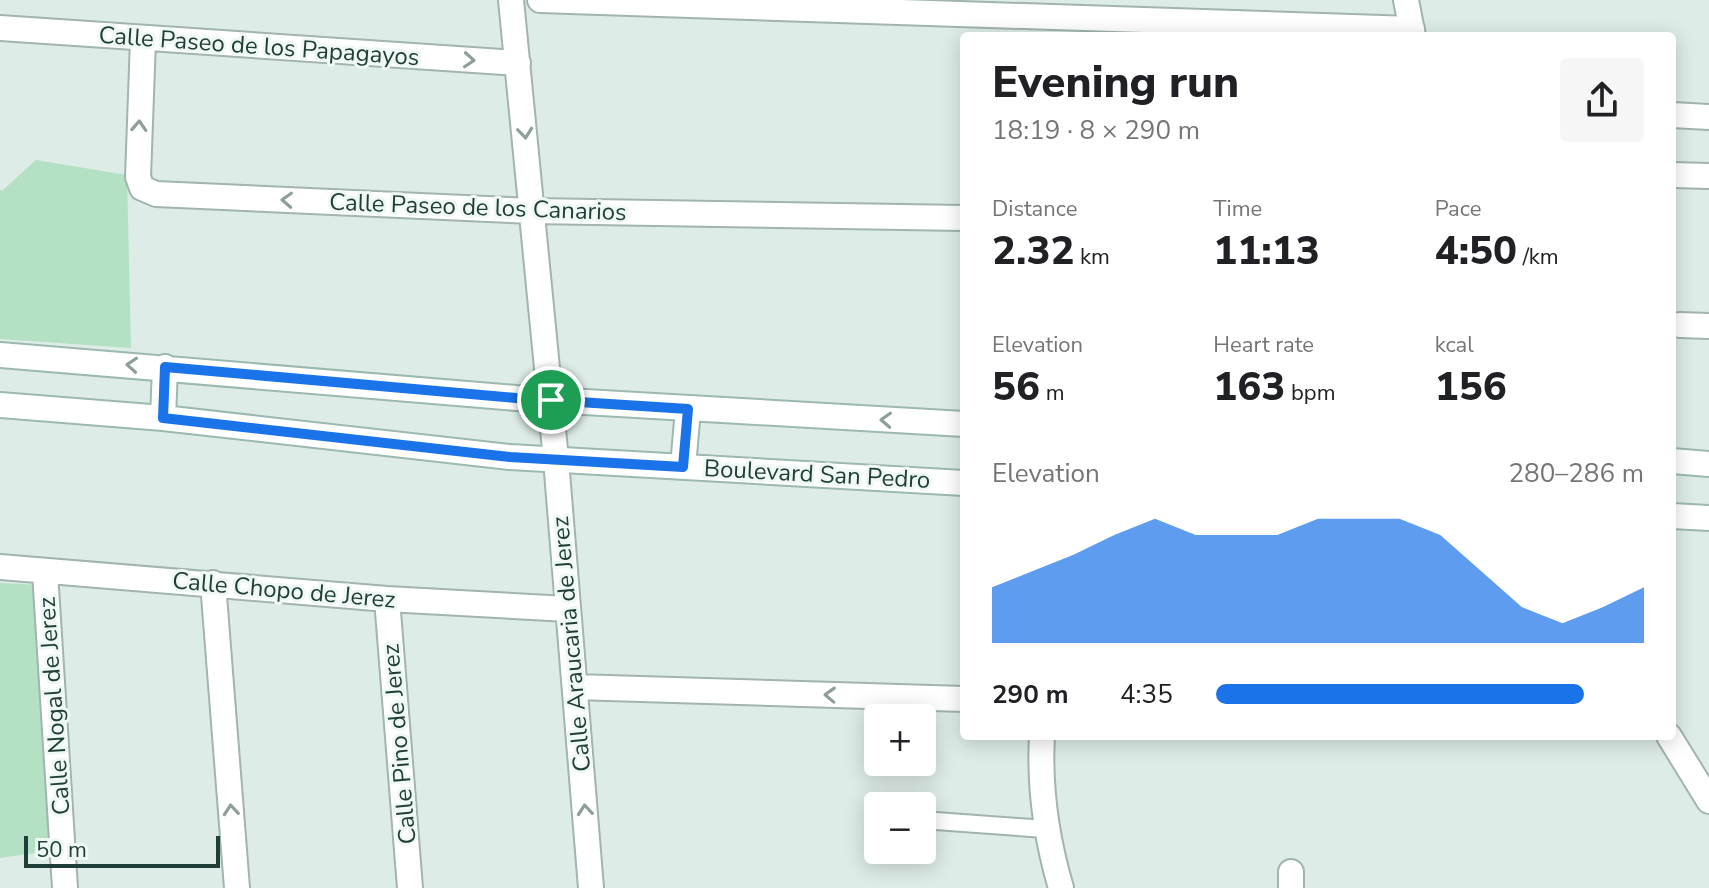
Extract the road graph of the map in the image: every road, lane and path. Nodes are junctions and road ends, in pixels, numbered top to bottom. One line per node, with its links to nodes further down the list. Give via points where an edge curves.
1 (511, 0): 8 (street, Calle Araucaria de Jerez)
2 (540, 0): 5 (street)
3 (1406, 0): 6 (street)
4 (0, 28): 7 (street, Calle Paseo de los Papagayos)
5 (1386, 32)
6 (1412, 32)
7 (143, 40): 8 (street, Calle Paseo de los Papagayos, one-way to 8); 13 (street, Calle Paseo de los Canarios, one-way to 7, via 156,194 142,188 137,157)
8 (518, 63): 13 (street, Calle Araucaria de Jerez, one-way to 13)
9 (1676, 115): 10 (street)
10 (1709, 117)
11 (1676, 175): 12 (street)
12 (1709, 176)
13 (532, 211): 14 (street, Calle Paseo de los Canarios); 19 (street, Calle Araucaria de Jerez)
14 (960, 218)
15 (1680, 325): 16 (street)
16 (1709, 326)
17 (0, 355): 18 (street, one-way to 17)
18 (165, 367): 19 (street); 22 (street)
19 (551, 400): 21 (street); 24 (street, Calle Araucaria de Jerez)
20 (0, 405): 22 (street, Boulevard San Pedro)
21 (688, 409): 23 (street, one-way to 21); 27 (street)
22 (163, 418): 24 (street, Boulevard San Pedro)
23 (960, 424)
24 (556, 460): 27 (street, Boulevard San Pedro); 35 (street, Calle Araucaria de Jerez)
25 (1676, 461): 26 (street)
26 (1709, 464)
27 (683, 467): 28 (street, Boulevard San Pedro)
28 (960, 483)
29 (1676, 516): 30 (street)
30 (1709, 518)
31 (0, 567): 32 (street, Calle Chopo de Jerez)
32 (45, 572): 33 (street, Calle Chopo de Jerez); 44 (street, Calle Nogal de Jerez)
33 (213, 583): 34 (street, Calle Chopo de Jerez); 45 (street, one-way to 33)
34 (387, 599): 35 (street, Calle Chopo de Jerez); 46 (street, Calle Pino de Jerez)
35 (568, 609): 36 (street, Calle Araucaria de Jerez)
36 (575, 687): 37 (street, one-way to 36); 47 (street, Calle Araucaria de Jerez, one-way to 36)
37 (960, 699)
38 (1042, 740): 43 (street)
39 (1672, 740): 40 (street)
40 (1702, 777): 41 (street)
41 (1709, 801)
42 (936, 821): 43 (lane)
43 (1045, 829): 48 (street)
44 (65, 888)
45 (237, 888)
46 (410, 888)
47 (591, 888)
48 (1061, 888)

